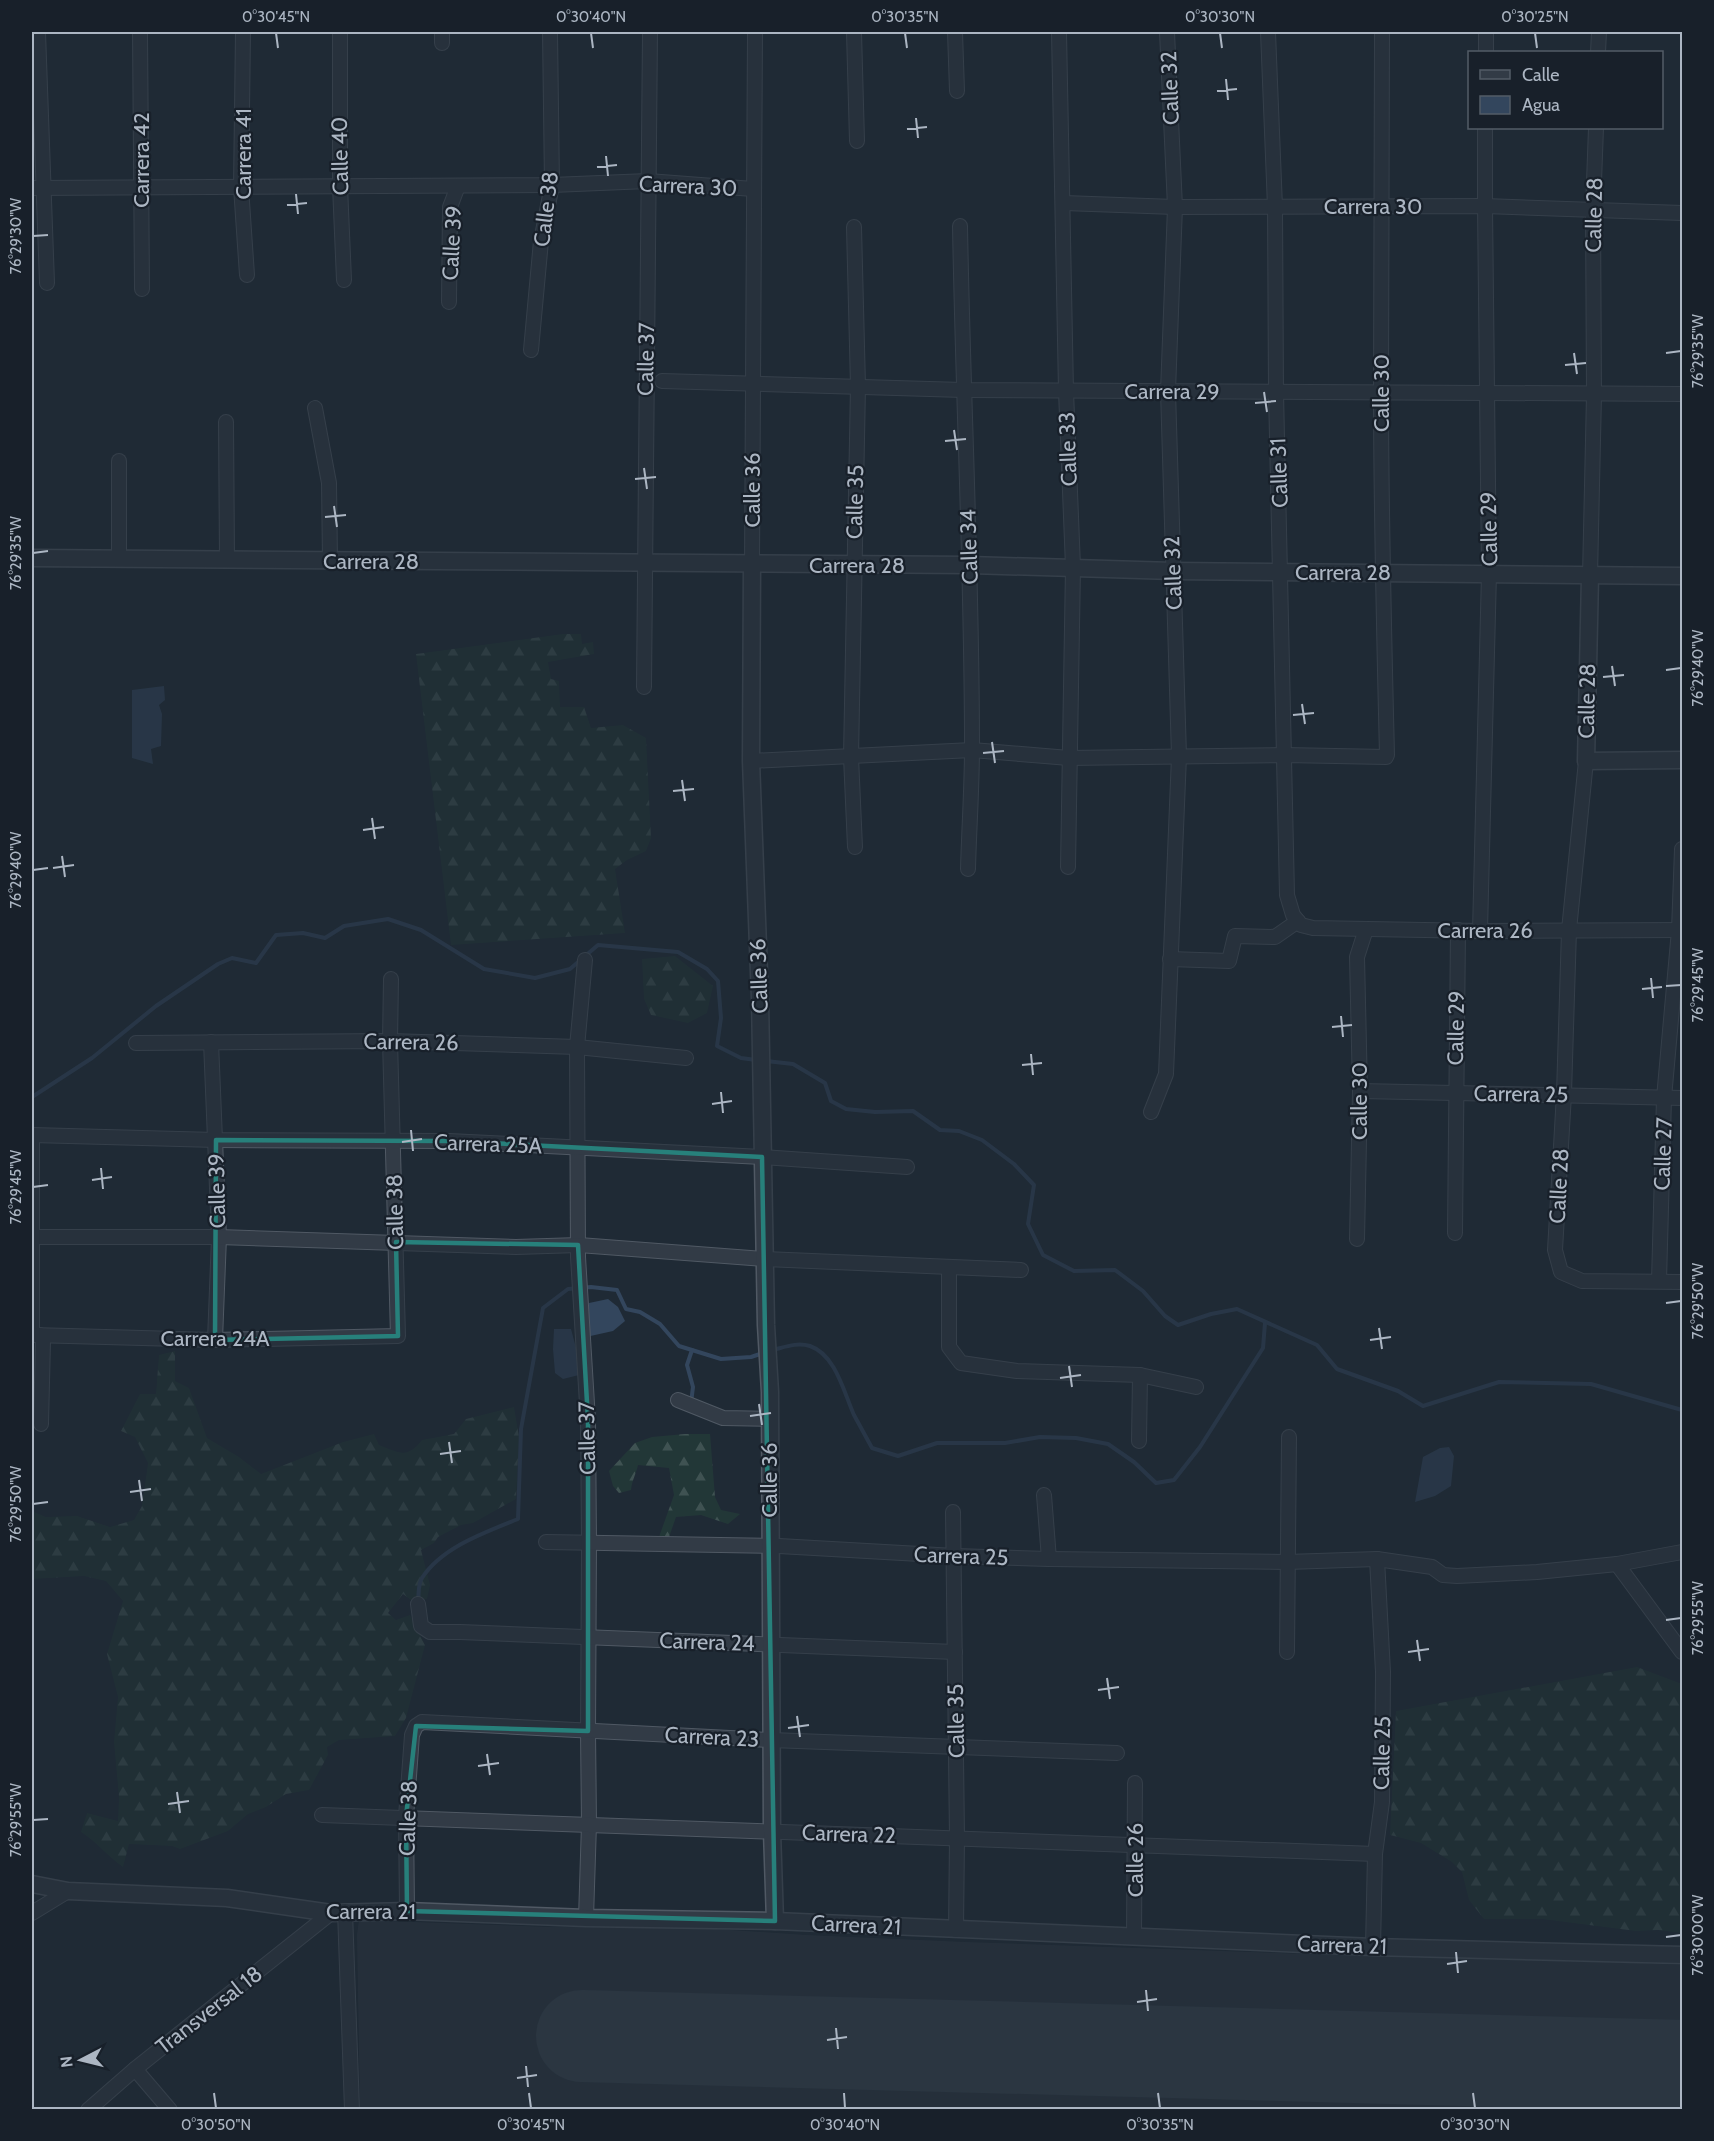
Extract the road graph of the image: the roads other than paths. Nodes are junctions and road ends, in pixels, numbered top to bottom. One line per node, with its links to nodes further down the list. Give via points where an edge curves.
1 (38, 32): 28 (street)
2 (140, 32): 26 (street, Carrera 42)
3 (243, 32): 27 (street, Carrera 41)
4 (339, 32): 24 (street, Calle 40)
5 (550, 32): 23 (street, Calle 38)
6 (650, 32): 22 (street, Calle 37)
7 (755, 32): 29 (street, Calle 36)
8 (854, 32): 21 (street)
9 (955, 32): 18 (street)
10 (1059, 32): 30 (street, Calle 33)
11 (1167, 32): 33 (street, Calle 32)
12 (1268, 32): 34 (street, Calle 31)
13 (1382, 32): 31 (street, Calle 30)
14 (1486, 32): 16 (street)
15 (1599, 32): 17 (street)
16 (1486, 51)
17 (1598, 51)
18 (957, 91)
19 (1485, 129): 32 (street, Calle 29)
20 (1596, 129): 35 (street, Calle 28)
21 (857, 141)
22 (648, 181): 23 (street, Carrera 30); 29 (street, Carrera 30); 63 (street, Calle 37)
23 (552, 185): 25 (street, Carrera 30); 44 (street, Calle 38, via 541,241)
24 (340, 186): 25 (street, Carrera 30); 27 (street, Carrera 30); 40 (street, Calle 40)
25 (458, 186): 43 (street, Calle 39, via 450,207)
26 (142, 187): 27 (street, Carrera 30); 28 (street, Carrera 30); 42 (street, Carrera 42)
27 (241, 187): 39 (street, Carrera 41)
28 (38, 188): 41 (street)
29 (753, 189): 46 (street, Calle 36)
30 (1064, 203): 33 (street, Carrera 30); 49 (street, Calle 33)
31 (1383, 205): 32 (street, Carrera 30); 34 (street, Carrera 30); 52 (street, Calle 30)
32 (1485, 206): 35 (street, Carrera 30); 53 (street, Calle 29)
33 (1175, 207): 34 (street, Carrera 30); 50 (street, Calle 32)
34 (1275, 207): 51 (street, Calle 31)
35 (1593, 209): 36 (street, Carrera 30); 54 (street, Calle 28)
36 (1683, 213)
37 (960, 226): 48 (street, Calle 34)
38 (854, 227): 47 (street, Calle 35)
39 (247, 276)
40 (344, 280)
41 (47, 283)
42 (142, 289)
43 (449, 302)
44 (531, 350)
45 (662, 381): 46 (street, Carrera 29)
46 (752, 383): 47 (street, Carrera 29); 64 (street, Calle 36)
47 (858, 386): 48 (street, Carrera 29); 65 (street, Calle 35)
48 (963, 390): 49 (street, Carrera 29); 66 (street, Calle 34)
49 (1066, 391): 50 (street, Carrera 29); 67 (street, Calle 33)
50 (1168, 391): 51 (street, Carrera 29); 68 (street, Calle 32)
51 (1276, 392): 52 (street, Carrera 29); 70 (street, Calle 31)
52 (1381, 392): 53 (street, Carrera 29); 69 (street, Calle 30)
53 (1487, 394): 54 (street, Carrera 29); 71 (street, Calle 29)
54 (1594, 394): 55 (street, Carrera 29); 72 (street, Calle 28)
55 (1683, 394)
56 (315, 408): 62 (street, via 329,483)
57 (226, 422): 61 (street)
58 (118, 461): 60 (street)
59 (32, 558): 60 (street, Carrera 28)
60 (119, 559): 61 (street, Carrera 28)
61 (226, 560): 62 (street, Carrera 28)
62 (330, 561): 63 (street, Carrera 28)
63 (646, 563): 64 (street, Carrera 28); 74 (street, Calle 37)
64 (752, 564): 65 (street, Carrera 28); 82 (street, Calle 36)
65 (854, 565): 66 (street, Carrera 28); 78 (street, Calle 35)
66 (970, 565): 67 (street, Carrera 28); 75 (street, Calle 34)
67 (1073, 567): 68 (street, Carrera 28); 79 (street, Calle 33)
68 (1173, 571): 70 (street, Carrera 28); 77 (street, Calle 32)
69 (1382, 572): 70 (street, Carrera 28); 71 (street, Carrera 28); 76 (street, Calle 30, via 1387,755)
70 (1282, 573): 76 (street, Calle 31)
71 (1490, 573): 72 (street, Carrera 28); 92 (street, Calle 29)
72 (1590, 576): 73 (street, Carrera 28); 80 (street, Calle 28)
73 (1683, 576)
74 (644, 687)
75 (972, 750): 78 (street); 79 (street); 86 (street, Calle 34)
76 (1285, 755): 77 (street); 87 (street, Calle 31, via 1287,895)
77 (1179, 756): 79 (street); 93 (street, Calle 32)
78 (851, 757): 82 (street); 83 (street, Calle 35)
79 (1069, 758): 85 (street, Calle 33)
80 (1586, 760): 81 (street); 90 (street, Calle 28)
81 (1683, 760)
82 (751, 761): 111 (street, Calle 36)
83 (855, 848)
84 (1683, 849): 91 (street, Calle 27)
85 (1068, 867)
86 (968, 869)
87 (1295, 918): 88 (street, Carrera 26, via 1301,925 1313,928); 93 (street, via 1275,937 1235,936 1228,961)
88 (1366, 929): 89 (street, Carrera 26); 101 (street, Calle 30, via 1357,957)
89 (1458, 930): 92 (street, Carrera 26); 102 (street, Calle 29)
90 (1569, 930): 91 (street, Carrera 26); 92 (street, Carrera 26); 103 (street, Calle 28)
91 (1681, 930): 104 (street, Calle 27)
92 (1480, 931)
93 (1170, 959): 106 (street, Calle 32, via 1166,1074)
94 (585, 960): 99 (street, Calle 37)
95 (391, 979): 96 (street, Calle 38)
96 (390, 1041): 97 (street, Carrera 26); 99 (street, Carrera 26); 109 (street, Calle 38)
97 (211, 1042): 98 (street, Carrera 26); 108 (street, Calle 39)
98 (136, 1043)
99 (577, 1047): 100 (street, Carrera 26); 110 (street, Calle 37)
100 (686, 1058)
101 (1360, 1091): 102 (street, Carrera 25); 116 (street, Calle 30)
102 (1455, 1094): 103 (street, Carrera 25); 113 (street, Calle 29)
103 (1564, 1094): 104 (street, Carrera 25); 122 (street, Calle 28, via 1555,1250 1562,1272 1582,1281)
104 (1665, 1098): 105 (street, Carrera 25); 122 (street, Calle 27)
105 (1683, 1098)
106 (1151, 1112)
107 (32, 1135): 108 (street, Carrera 25A); 114 (street)
108 (216, 1140): 109 (street, Carrera 25A); 115 (street, Calle 39)
109 (394, 1141): 110 (street, Carrera 25A); 117 (street, Calle 38)
110 (578, 1148): 111 (street, Carrera 25A); 118 (street, Calle 37)
111 (762, 1157): 112 (street, Carrera 25A); 119 (street, Calle 36)
112 (907, 1167)
113 (1455, 1233)
114 (32, 1237): 115 (street); 124 (street)
115 (219, 1237): 117 (street); 126 (street, Calle 39)
116 (1357, 1239)
117 (396, 1242): 118 (street); 125 (street, Calle 38)
118 (579, 1251): 119 (street); 137 (street, Calle 37, via 588,1420)
119 (765, 1259): 120 (street); 130 (street, Calle 36)
120 (949, 1268): 121 (street); 127 (street, via 949,1347 961,1363 1017,1371)
121 (1021, 1270)
122 (1659, 1281): 123 (street)
123 (1683, 1282)
124 (34, 1335): 126 (street, Carrera 24A); 131 (street, via 43,1341)
125 (398, 1336): 126 (street, Carrera 24A)
126 (215, 1340)
127 (1140, 1375): 128 (street); 133 (street)
128 (1196, 1387)
129 (678, 1400): 130 (street, via 723,1418)
130 (770, 1419): 138 (street, Calle 36)
131 (40, 1424)
132 (1289, 1437): 143 (street)
133 (1139, 1442)
134 (1044, 1495): 141 (street)
135 (953, 1512): 140 (street, Calle 35)
136 (546, 1542): 137 (street, Carrera 25)
137 (589, 1542): 138 (street, Carrera 25); 146 (street, Calle 37)
138 (769, 1546): 140 (street, Carrera 25); 147 (street, Calle 36)
139 (1683, 1552): 144 (street, Carrera 25)
140 (955, 1556): 141 (street, Carrera 25); 148 (street, Calle 35)
141 (1050, 1559): 143 (street, Carrera 25)
142 (1377, 1559): 143 (street, Carrera 25); 144 (street, Carrera 25, via 1432,1566 1443,1575 1457,1576); 163 (street, Calle 25, via 1383,1672 1382,1802)
143 (1287, 1562): 149 (street)
144 (1617, 1564): 150 (street)
145 (418, 1604): 146 (street, Carrera 24, via 421,1626 430,1632)
146 (589, 1638): 147 (street, Carrera 24); 152 (street, Calle 37)
147 (770, 1644): 148 (street, Carrera 24); 153 (street, Calle 36)
148 (955, 1652): 154 (street, Calle 35)
149 (1287, 1652)
150 (1683, 1652)
151 (416, 1725): 152 (street, Carrera 23, via 422,1722); 158 (street, Calle 38, via 412,1731)
152 (588, 1731): 153 (street, Carrera 23); 159 (street, Calle 37)
153 (771, 1740): 154 (street, Carrera 23); 160 (street, Calle 36)
154 (956, 1745): 155 (street, Carrera 23); 161 (street, Calle 35)
155 (1117, 1753)
156 (1135, 1784): 162 (street, Calle 26)
157 (322, 1815): 158 (street, Carrera 22)
158 (406, 1816): 159 (street, Carrera 22); 166 (street, Calle 38)
159 (589, 1824): 160 (street, Carrera 22); 169 (street, Calle 37)
160 (772, 1831): 161 (street, Carrera 22); 170 (street, Calle 36)
161 (957, 1838): 162 (street, Carrera 22); 171 (street, Calle 35)
162 (1135, 1845): 163 (street, Carrera 22); 172 (street, Calle 26)
163 (1375, 1854): 173 (street, Calle 25)
164 (32, 1884): 165 (street, Carrera 21)
165 (68, 1891): 167 (street, Carrera 21, via 227,1898); 168 (street)
166 (407, 1911): 167 (street, Carrera 21); 169 (street, Carrera 21)
167 (338, 1912): 175 (street, Transversal 18); 178 (street)
168 (32, 1913)
169 (586, 1918): 170 (street, Carrera 21)
170 (775, 1921): 171 (street, Carrera 21)
171 (956, 1929): 172 (street, Carrera 21)
172 (1134, 1938): 173 (street, Carrera 21)
173 (1373, 1947): 174 (street, Carrera 21)
174 (1683, 1955)
175 (135, 2068): 176 (street, Transversal 18); 177 (street)
176 (87, 2109)
177 (170, 2109)
178 (352, 2109)

